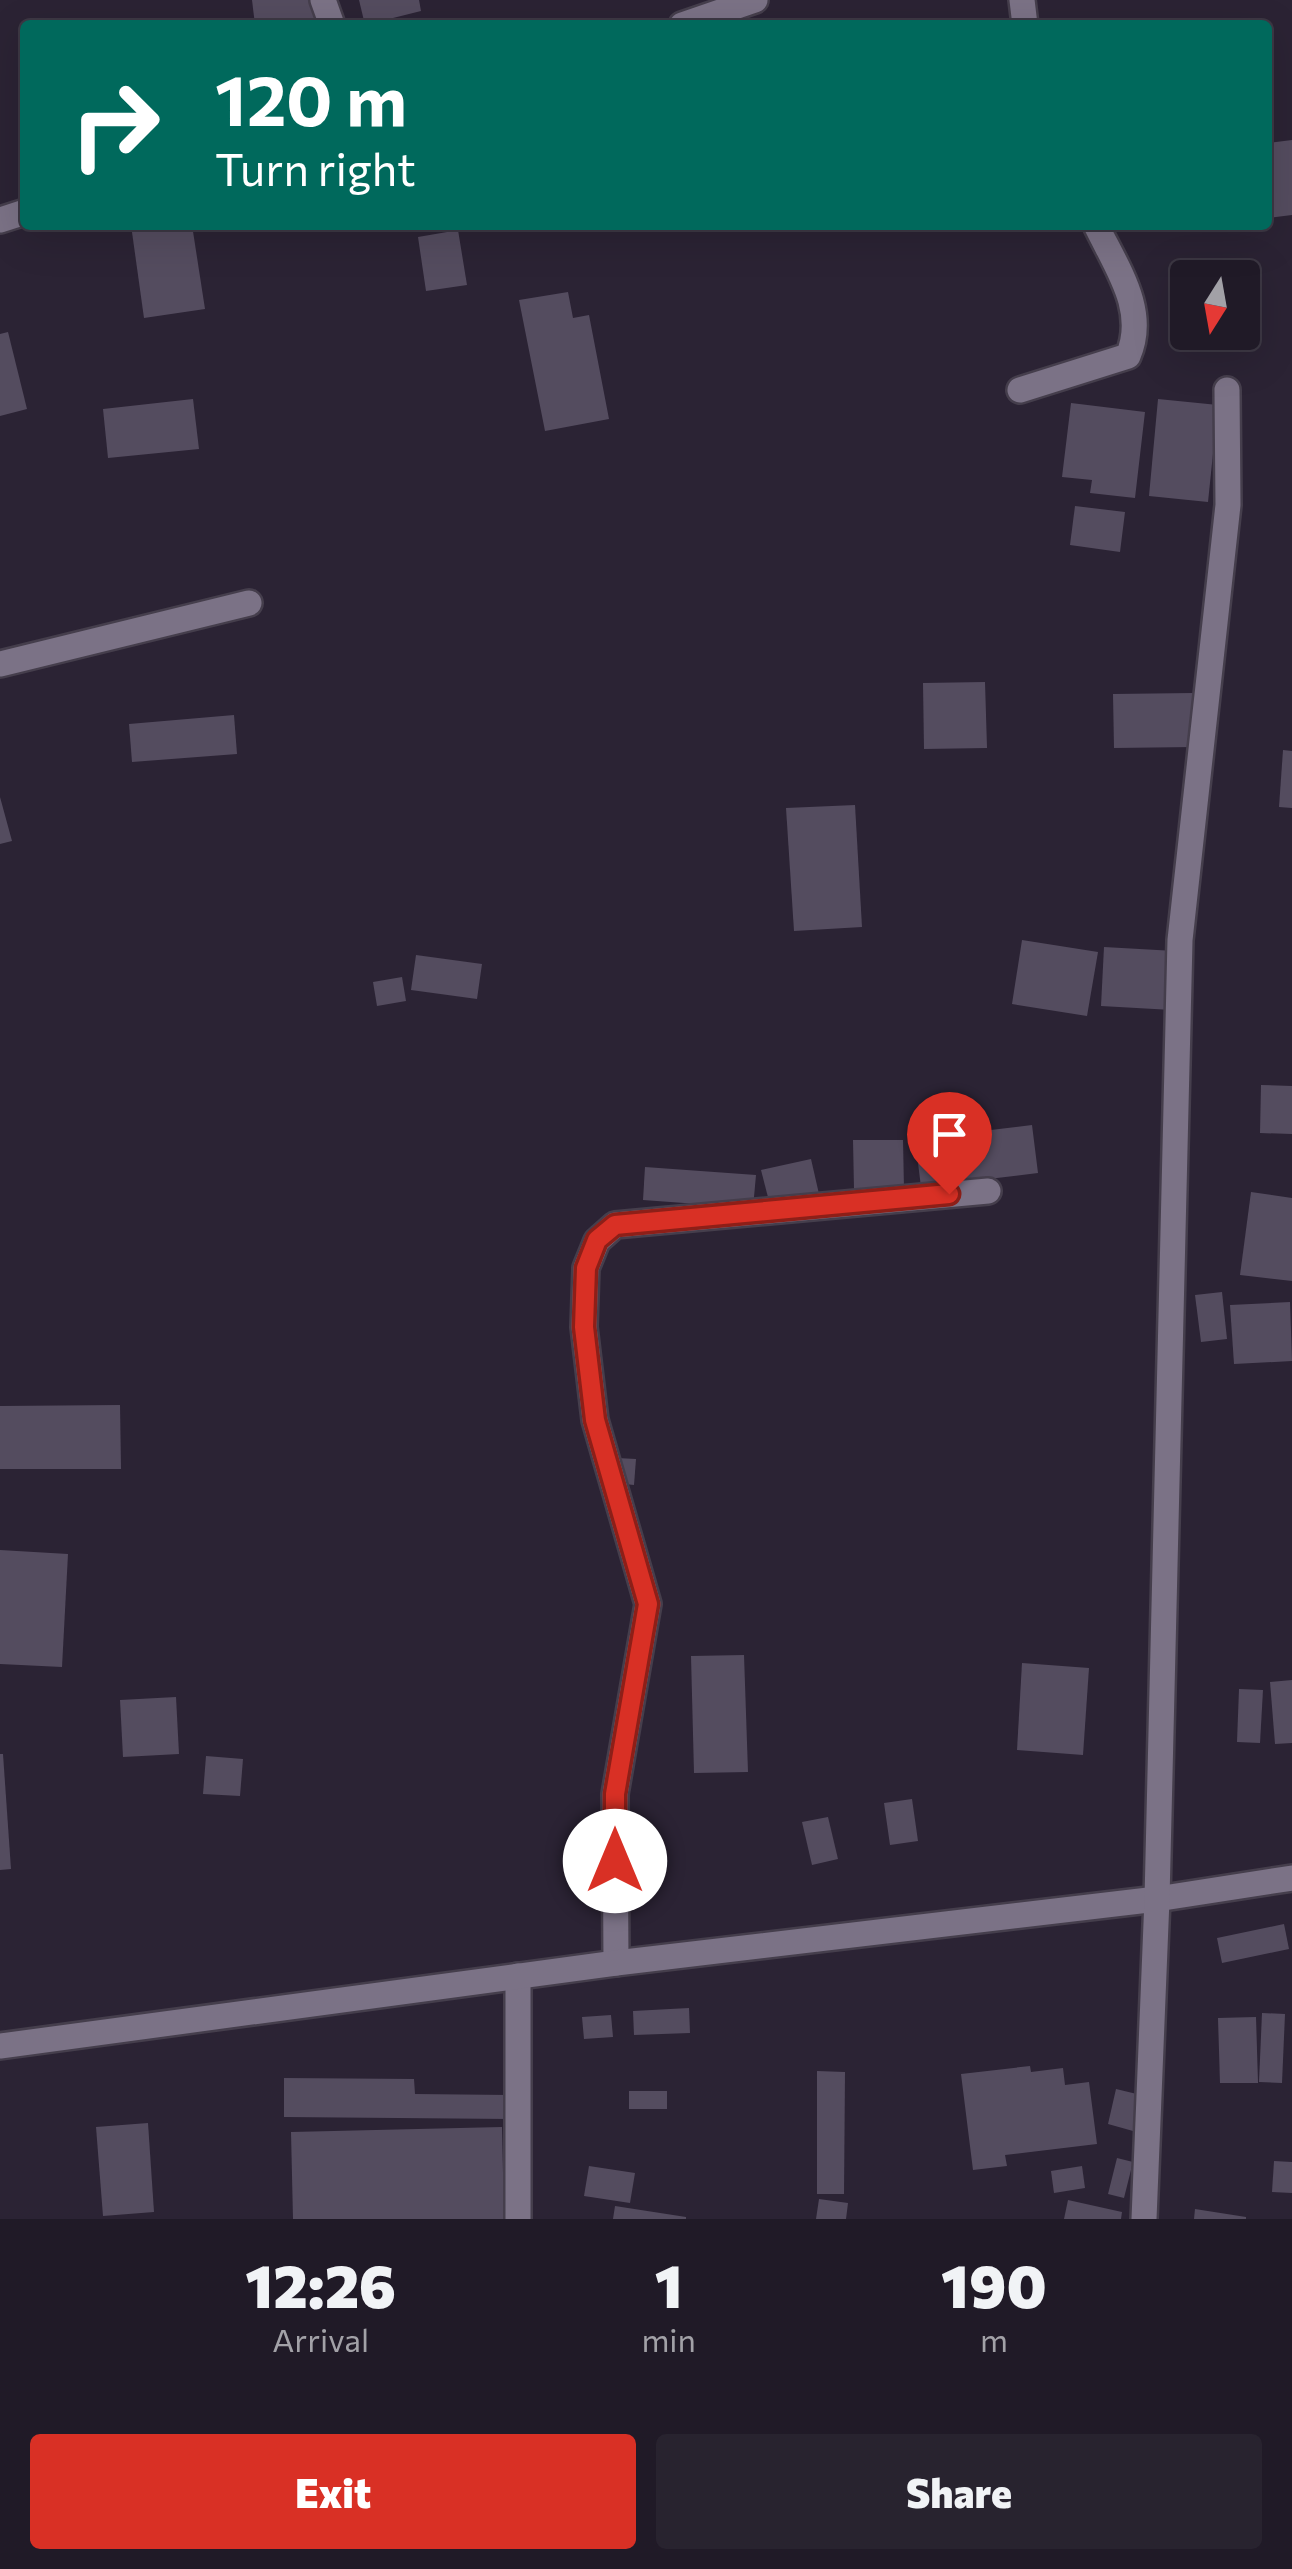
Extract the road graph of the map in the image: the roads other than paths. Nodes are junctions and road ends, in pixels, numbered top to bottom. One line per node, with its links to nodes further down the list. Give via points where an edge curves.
1 (756, 0): 2 (street)
2 (697, 20)
3 (1098, 230): 4 (street, via 1133,305 1137,336 1128,356)
4 (1020, 390)
5 (1227, 390): 10 (street, via 1228,505 1180,940)
6 (249, 602): 7 (street)
7 (0, 664)
8 (988, 1191): 11 (street, via 615,1225 597,1240 586,1268 584,1327 595,1420 648,1604 615,1794)
9 (1292, 1878): 10 (street)
10 (1157, 1899): 11 (street); 15 (street)
11 (616, 1963): 12 (street)
12 (518, 1976): 13 (street); 14 (street)
13 (0, 2046)
14 (518, 2219)
15 (1144, 2219)

